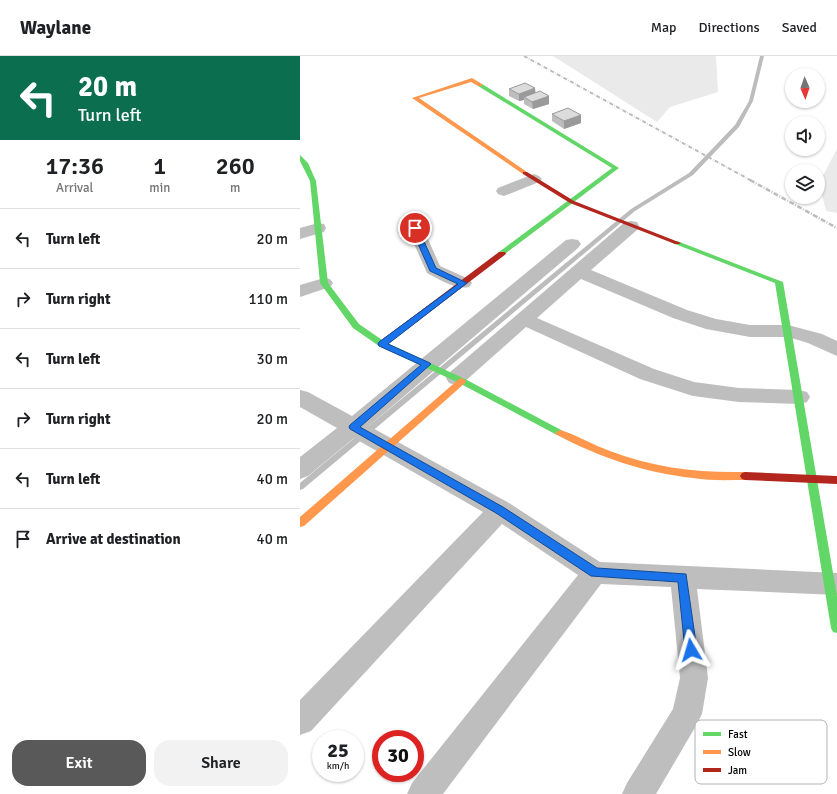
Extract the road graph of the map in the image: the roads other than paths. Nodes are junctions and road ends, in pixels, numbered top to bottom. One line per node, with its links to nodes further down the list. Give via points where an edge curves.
1 (302, 162): 7 (street, via 313,181)
2 (534, 179): 3 (street); 4 (street); 4 (street, via 415,98 472,80 616,168)
3 (504, 191)
4 (572, 202): 6 (street); 12 (street)
5 (416, 223): 12 (street, via 415,228 433,269)
6 (631, 226): 10 (street); 15 (street, via 779,282)
7 (318, 228): 8 (street); 11 (street)
8 (300, 234)
9 (572, 244): 18 (street)
10 (579, 272): 14 (street); 15 (street, via 713,326 750,331)
11 (324, 283): 13 (street); 16 (street, via 356,326)
12 (463, 283): 16 (street)
13 (300, 291)
14 (524, 319): 19 (street); 21 (street, via 647,374 693,389 739,395)
15 (788, 331): 17 (street, via 815,338); 21 (street)
16 (382, 344): 18 (street)
17 (837, 349)
18 (427, 364): 19 (street); 22 (street)
19 (455, 378): 23 (street); 25 (street, via 583,446 630,462 688,474)
20 (300, 397): 22 (street)
21 (799, 397): 25 (street)
22 (353, 427): 23 (street); 24 (street)
23 (388, 447): 27 (street); 28 (street)
24 (300, 470)
25 (811, 479): 26 (street); 31 (street)
26 (837, 480)
27 (500, 510): 29 (street); 33 (street)
28 (300, 523)
29 (595, 573): 30 (street); 34 (street)
30 (683, 578): 31 (street); 35 (street, via 694,678 687,714)
31 (834, 584): 32 (street)
32 (837, 628)
33 (300, 721)
34 (423, 794)
35 (638, 794)

